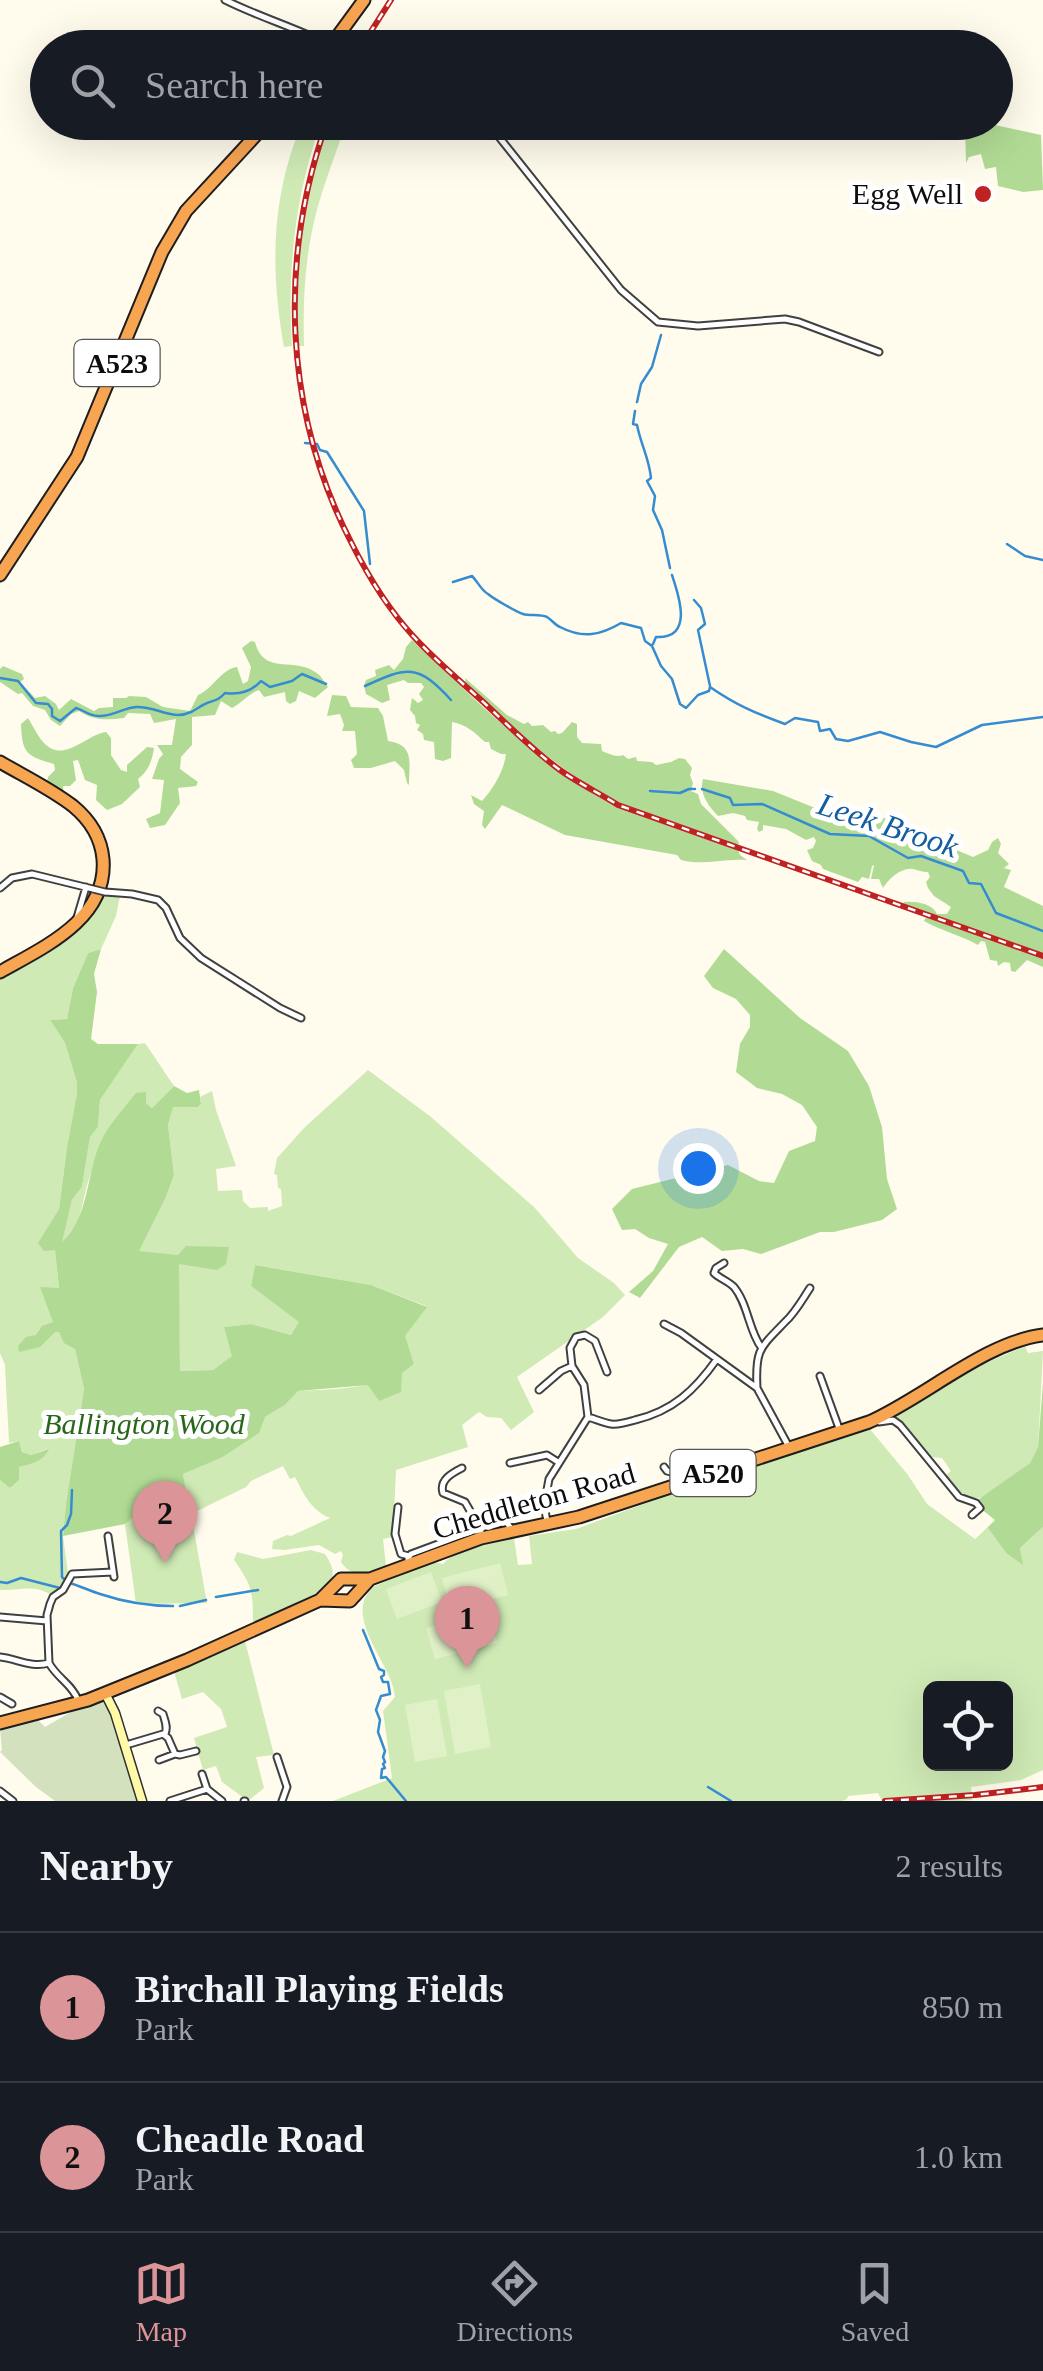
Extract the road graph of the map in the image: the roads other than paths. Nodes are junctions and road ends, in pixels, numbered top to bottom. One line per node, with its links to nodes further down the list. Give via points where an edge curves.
1 (226, 0): 3 (street)
2 (364, 0): 4 (highway)
3 (300, 30)
4 (344, 30)
5 (251, 140): 8 (highway, A523, via 186,211 162,252 77,457)
6 (501, 140): 7 (street, via 621,290 658,322 785,319)
7 (879, 352)
8 (0, 574)
9 (0, 762): 12 (highway, via 75,808 98,836 102,884)
10 (0, 888): 11 (street, via 32,874)
11 (90, 888): 12 (street); 14 (street, bridge, via 158,900 201,958)
12 (76, 921): 13 (highway)
13 (0, 972)
14 (302, 1018)
15 (724, 1263): 19 (street, via 714,1273 735,1289)
16 (810, 1288): 19 (street)
17 (664, 1324): 20 (street)
18 (1043, 1334): 27 (highway, Cheddleton Road / A520, via 996,1348)
19 (762, 1347): 24 (street)
20 (717, 1359): 24 (street); 26 (street, via 695,1389 669,1408 621,1424)
21 (572, 1366): 22 (street, via 572,1344 584,1335 594,1341); 25 (street); 26 (street, via 584,1385)
22 (607, 1372)
23 (820, 1376): 28 (street)
24 (757, 1388): 29 (street)
25 (539, 1390)
26 (588, 1416): 30 (street)
27 (869, 1422): 28 (highway, Cheddleton Road / A520); 36 (street, via 896,1422 959,1498 976,1502 980,1508)
28 (840, 1431): 29 (highway, Cheddleton Road / A520)
29 (790, 1447): 31 (highway, Cheddleton Road / A520)
30 (558, 1462): 32 (street, via 548,1456); 37 (street, via 544,1498)
31 (745, 1462): 33 (street, via 737,1458 678,1474); 37 (highway, Cheddleton Road / A520)
32 (510, 1464)
33 (664, 1467)
34 (462, 1468): 38 (street, via 441,1487 465,1502)
35 (398, 1507): 40 (street, via 395,1534)
36 (972, 1515)
37 (548, 1525): 38 (highway, Cheddleton Road / A520)
38 (482, 1532): 40 (highway, Cheddleton Road / A520)
39 (107, 1534): 44 (street, via 114,1575 69,1577)
40 (409, 1560): 41 (highway, Cheddleton Road / A520)
41 (356, 1585): 42 (highway, Cheddleton Road, via 344,1578); 42 (highway, Cheddleton Road, via 352,1600)
42 (337, 1592): 47 (highway, Cheddleton Road)
43 (0, 1617): 44 (street)
44 (47, 1621): 46 (street)
45 (0, 1658): 46 (street)
46 (49, 1663): 49 (street)
47 (106, 1693): 49 (highway, Cheddleton Road); 54 (street)
48 (0, 1697): 50 (street)
49 (78, 1703): 52 (highway, Cheddleton Road)
50 (8, 1704)
51 (158, 1711): 53 (street)
52 (0, 1722)
53 (165, 1734): 54 (street); 56 (street)
54 (126, 1745): 64 (street)
55 (196, 1750): 56 (street)
56 (175, 1754): 58 (street)
57 (277, 1756): 67 (street, via 287,1788)
58 (159, 1760)
59 (202, 1774): 60 (street)
60 (207, 1789): 62 (street); 66 (street)
61 (0, 1791): 63 (street)
62 (179, 1800): 65 (street)
63 (13, 1801)
64 (142, 1801)
65 (170, 1801)
66 (222, 1801)
67 (282, 1801)

